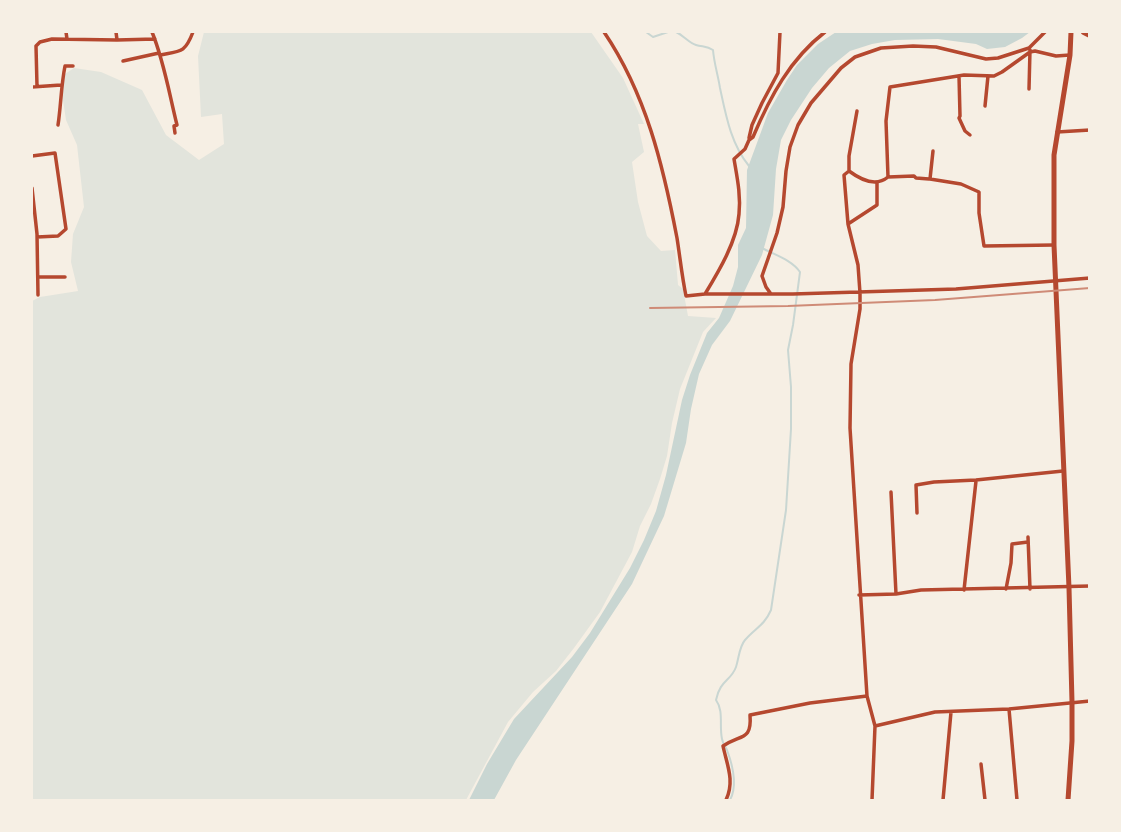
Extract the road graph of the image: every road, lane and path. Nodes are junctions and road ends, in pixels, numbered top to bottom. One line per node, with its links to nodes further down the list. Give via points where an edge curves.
1 (66, 32): 12 (street)
2 (116, 32): 14 (street)
3 (152, 32): 13 (street)
4 (193, 32): 16 (street, via 180,51)
5 (604, 32): 52 (street, via 650,123 686,296)
6 (780, 32): 33 (street, via 778,73)
7 (825, 32): 33 (street, via 775,88)
8 (1045, 32): 15 (street)
9 (1071, 32): 17 (main road)
10 (1084, 32): 11 (highway)
11 (1090, 35)
12 (67, 39): 14 (street); 23 (street, via 36,46)
13 (155, 39): 14 (street); 16 (street)
14 (117, 40)
15 (1030, 50): 17 (street); 21 (street, via 1002,72); 25 (street); 53 (street, via 986,59 936,47 881,48 855,57 841,68 811,103 790,147 783,208 762,276)
16 (160, 54): 18 (street); 31 (street)
17 (1070, 55): 30 (main road)
18 (123, 61)
19 (73, 66): 22 (street, via 65,66)
20 (959, 76): 21 (street); 32 (street, via 959,118); 37 (street, via 890,87)
21 (988, 76): 26 (street)
22 (62, 85): 23 (street); 28 (street)
23 (37, 86): 24 (street)
24 (32, 87)
25 (1029, 89)
26 (985, 106)
27 (857, 111): 36 (street)
28 (58, 125)
29 (1090, 130): 30 (street)
30 (1057, 132): 44 (main road)
31 (176, 133)
32 (970, 135)
33 (749, 140): 52 (street, via 734,159 739,217 729,249)
34 (933, 151): 38 (street)
35 (32, 156): 43 (street, via 55,153 66,229 58,236)
36 (849, 172): 39 (street); 41 (street, via 844,175)
37 (888, 177): 38 (street); 39 (street)
38 (930, 179): 44 (street, via 979,192 984,246)
39 (877, 183): 41 (street, via 877,205)
40 (32, 188): 42 (street)
41 (848, 224): 51 (street)
42 (34, 227): 43 (street)
43 (37, 237): 46 (street)
44 (1054, 245): 50 (main road)
45 (32, 264): 46 (street)
46 (38, 265): 47 (street)
47 (38, 277): 48 (street); 54 (street)
48 (65, 277)
49 (1090, 278): 50 (street)
50 (1055, 281): 51 (street); 55 (main road)
51 (860, 293): 53 (street); 65 (street, via 850,415)
52 (705, 294): 53 (street)
53 (771, 294)
54 (38, 295)
55 (1063, 471): 56 (street); 60 (main road)
56 (976, 480): 58 (street, via 916,485); 63 (street)
57 (891, 492): 64 (street)
58 (917, 513)
59 (1090, 586): 60 (street)
60 (1069, 588): 62 (street); 68 (main road)
61 (1006, 589): 62 (street); 62 (street, via 1012,544 1028,540); 63 (street)
62 (1030, 589)
63 (964, 590): 64 (street)
64 (896, 594): 65 (street)
65 (859, 595): 66 (street)
66 (867, 696): 71 (street); 73 (street, via 750,715 749,732 725,744 731,789)
67 (1090, 701): 68 (street)
68 (1072, 702): 69 (street); 78 (main road)
69 (1009, 709): 70 (street); 77 (street)
70 (951, 711): 71 (street); 75 (street)
71 (875, 726): 74 (street)
72 (981, 764): 76 (street)
73 (726, 800)
74 (872, 800)
75 (943, 800)
76 (985, 800)
77 (1017, 800)
78 (1068, 800)

